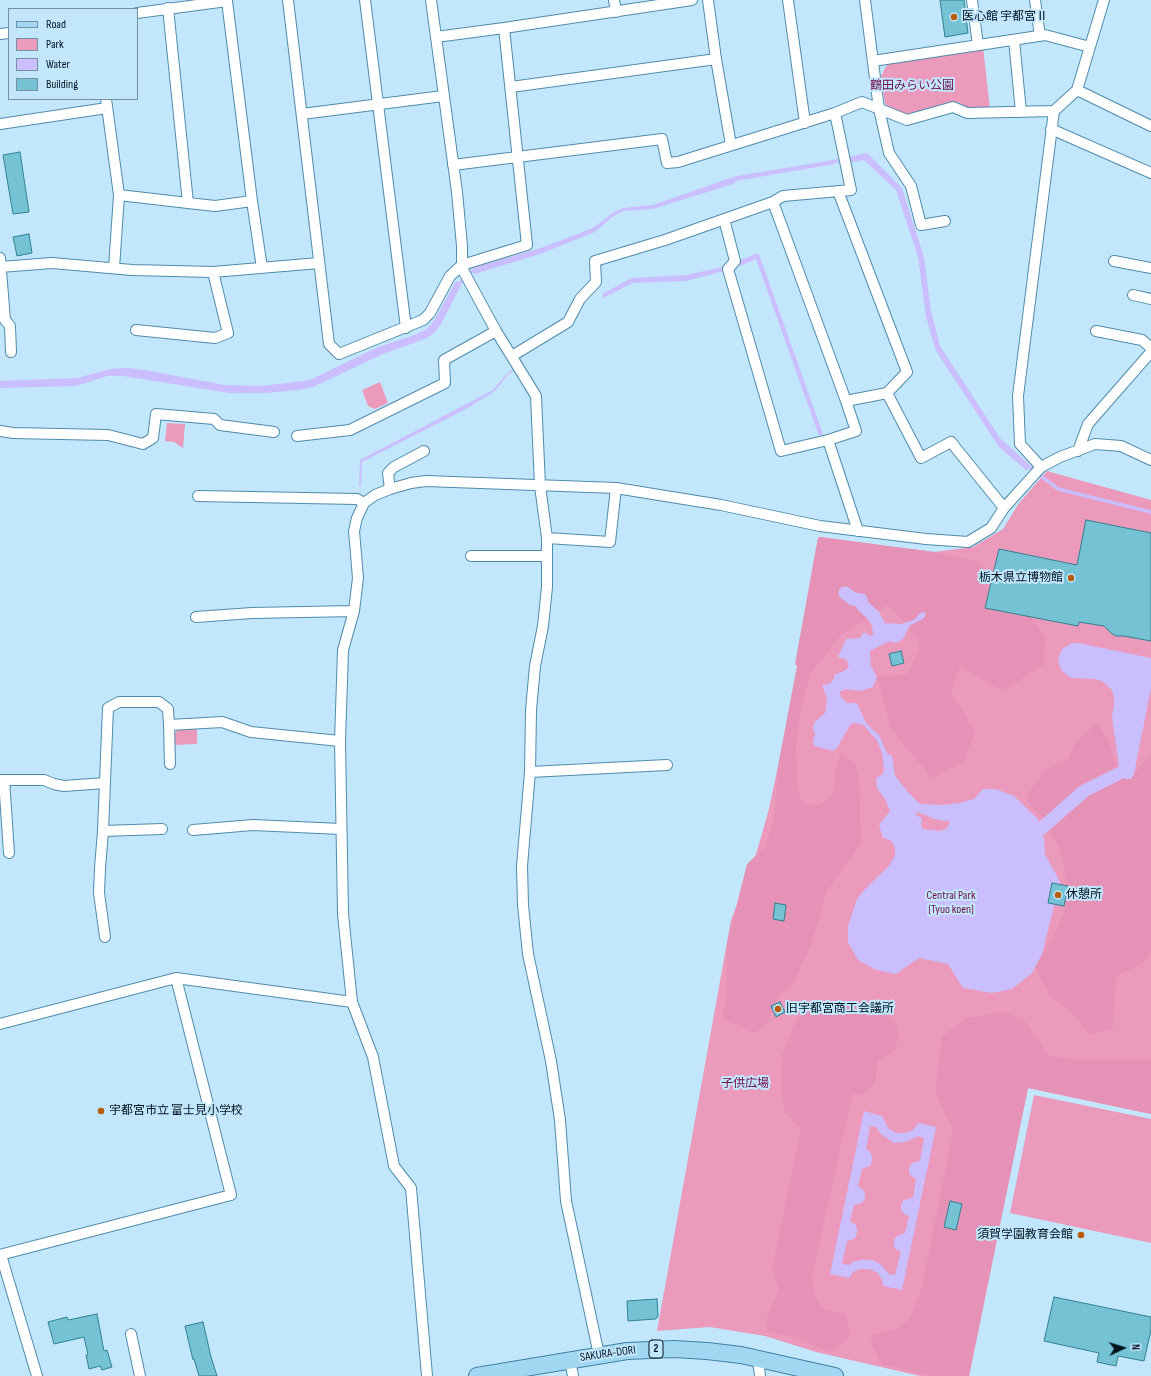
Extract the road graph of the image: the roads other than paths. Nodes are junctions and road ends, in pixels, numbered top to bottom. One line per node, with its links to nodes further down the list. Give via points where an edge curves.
1 (288, 0): 32 (street)
2 (365, 0): 27 (street)
3 (431, 0): 17 (street)
4 (614, 0): 13 (street)
5 (692, 0): 13 (street)
6 (708, 0): 21 (street)
7 (788, 0): 33 (street)
8 (865, 0): 22 (street)
9 (972, 0): 19 (street)
10 (1036, 0): 16 (street)
11 (1104, 0): 20 (street)
12 (168, 8): 14 (street); 43 (street, via 227,1); 45 (street)
13 (616, 12): 15 (street)
14 (138, 13)
15 (504, 28): 17 (street); 23 (street)
16 (1040, 36): 18 (street); 20 (street, via 1045,35)
17 (436, 37): 25 (street)
18 (1014, 40): 19 (street); 30 (street)
19 (978, 45): 22 (street)
20 (1090, 47): 24 (street)
21 (716, 59): 23 (street); 37 (street)
22 (873, 61): 28 (street)
23 (511, 87): 38 (street)
24 (1077, 90): 29 (street); 35 (street)
25 (443, 96): 27 (street); 39 (street)
26 (106, 104): 34 (street); 42 (street)
27 (377, 104): 32 (street); 58 (street)
28 (879, 109): 30 (street, via 907,120 954,107 967,113); 31 (street, via 862,102); 47 (street, via 889,153 910,186 921,225)
29 (1054, 111): 30 (street); 36 (street)
30 (1021, 112)
31 (835, 113): 33 (street); 41 (street, via 851,190)
32 (302, 114): 49 (street)
33 (805, 123): 37 (street)
34 (0, 124)
35 (1150, 124)
36 (1051, 129): 40 (street); 75 (street, via 1018,396 1020,444)
37 (731, 146): 38 (street, via 667,163 662,139)
38 (518, 157): 39 (street); 53 (street, via 527,245)
39 (453, 165): 53 (street)
40 (1151, 173)
41 (838, 192): 44 (street, via 783,196); 66 (street, via 907,372)
42 (119, 195): 45 (street); 51 (street)
43 (252, 201): 45 (street, via 214,206); 52 (street)
44 (773, 202): 46 (street); 67 (street)
45 (188, 203)
46 (724, 219): 65 (street, via 595,261 596,282 580,299 568,322); 71 (street, via 735,261 728,269 781,451)
47 (945, 221)
48 (1114, 261): 54 (street)
49 (319, 263): 52 (street); 58 (street, via 329,344 339,354)
50 (0, 264): 51 (street, via 52,263); 63 (street, via 5,320 10,326)
51 (114, 268): 55 (street)
52 (262, 268): 55 (street)
53 (463, 268): 58 (street, via 450,276 430,313 423,320); 60 (street)
54 (1151, 268)
55 (213, 272): 59 (street, via 228,333 215,338)
56 (1133, 295): 57 (street)
57 (1151, 299)
58 (406, 328)
59 (136, 330)
60 (496, 331): 65 (street); 70 (street, via 444,360 445,383 350,430)
61 (1096, 331): 62 (street, via 1142,340)
62 (1151, 348)
63 (11, 352)
64 (1151, 352): 73 (street, via 1088,424)
65 (512, 356): 76 (street, via 536,396)
66 (887, 393): 67 (street); 81 (street, via 921,458 951,442)
67 (846, 401): 71 (street, via 856,431)
68 (0, 431): 69 (street, via 108,435 143,444 153,438 156,414 214,419 220,425)
69 (274, 432)
70 (297, 436)
71 (828, 440): 82 (street)
72 (424, 451): 78 (street, via 388,473)
73 (1078, 451): 74 (street, via 1095,444 1121,446); 75 (street)
74 (1151, 460)
75 (1041, 467): 81 (street)
76 (540, 486): 77 (street); 78 (street, via 426,481); 83 (street)
77 (616, 488): 82 (street, via 663,494 820,526); 83 (street, via 610,542)
78 (390, 489): 80 (street)
79 (198, 496): 80 (street, via 357,499)
80 (364, 503): 86 (street, via 354,531 358,578)
81 (1004, 508): 82 (street, via 991,528 968,542)
82 (858, 531)
83 (547, 538): 85 (street)
84 (471, 556): 85 (street)
85 (546, 556): 92 (street, via 543,626 535,666 531,710)
86 (354, 611): 87 (street); 89 (street, via 343,650)
87 (196, 617)
88 (169, 725): 89 (street, via 222,722 252,732); 90 (street); 94 (street, via 168,709 159,702 119,702 108,708)
89 (340, 741): 96 (street)
90 (170, 764)
91 (667, 765): 92 (street)
92 (530, 772): 106 (street, via 522,866 528,954 560,1120 566,1201)
93 (2, 780): 94 (street, via 44,780 64,786); 99 (street)
94 (105, 783): 98 (street)
95 (162, 829): 98 (street)
96 (342, 829): 97 (street, via 253,825); 102 (street, via 343,914)
97 (193, 830)
98 (103, 831): 100 (street, via 99,893)
99 (9, 853)
100 (105, 937)
101 (176, 978): 102 (street); 103 (street); 104 (street, via 231,1195)
102 (352, 1002): 111 (street, via 373,1057 394,1166 410,1188)
103 (0, 1024)
104 (1, 1255): 109 (street)
105 (131, 1334): 110 (street)
106 (599, 1355): 107 (main road, SAKURA-DORI / 2, via 675,1349); 108 (main road, SAKURA-DORI / 2)
107 (758, 1359): 114 (street); 115 (main road, SAKURA-DORI / 2)
108 (570, 1360): 112 (main road, SAKURA-DORI / 2); 113 (street)
109 (37, 1376)
110 (140, 1376)
111 (427, 1376)
112 (477, 1376)
113 (573, 1376)
114 (760, 1376)
115 (834, 1376)

